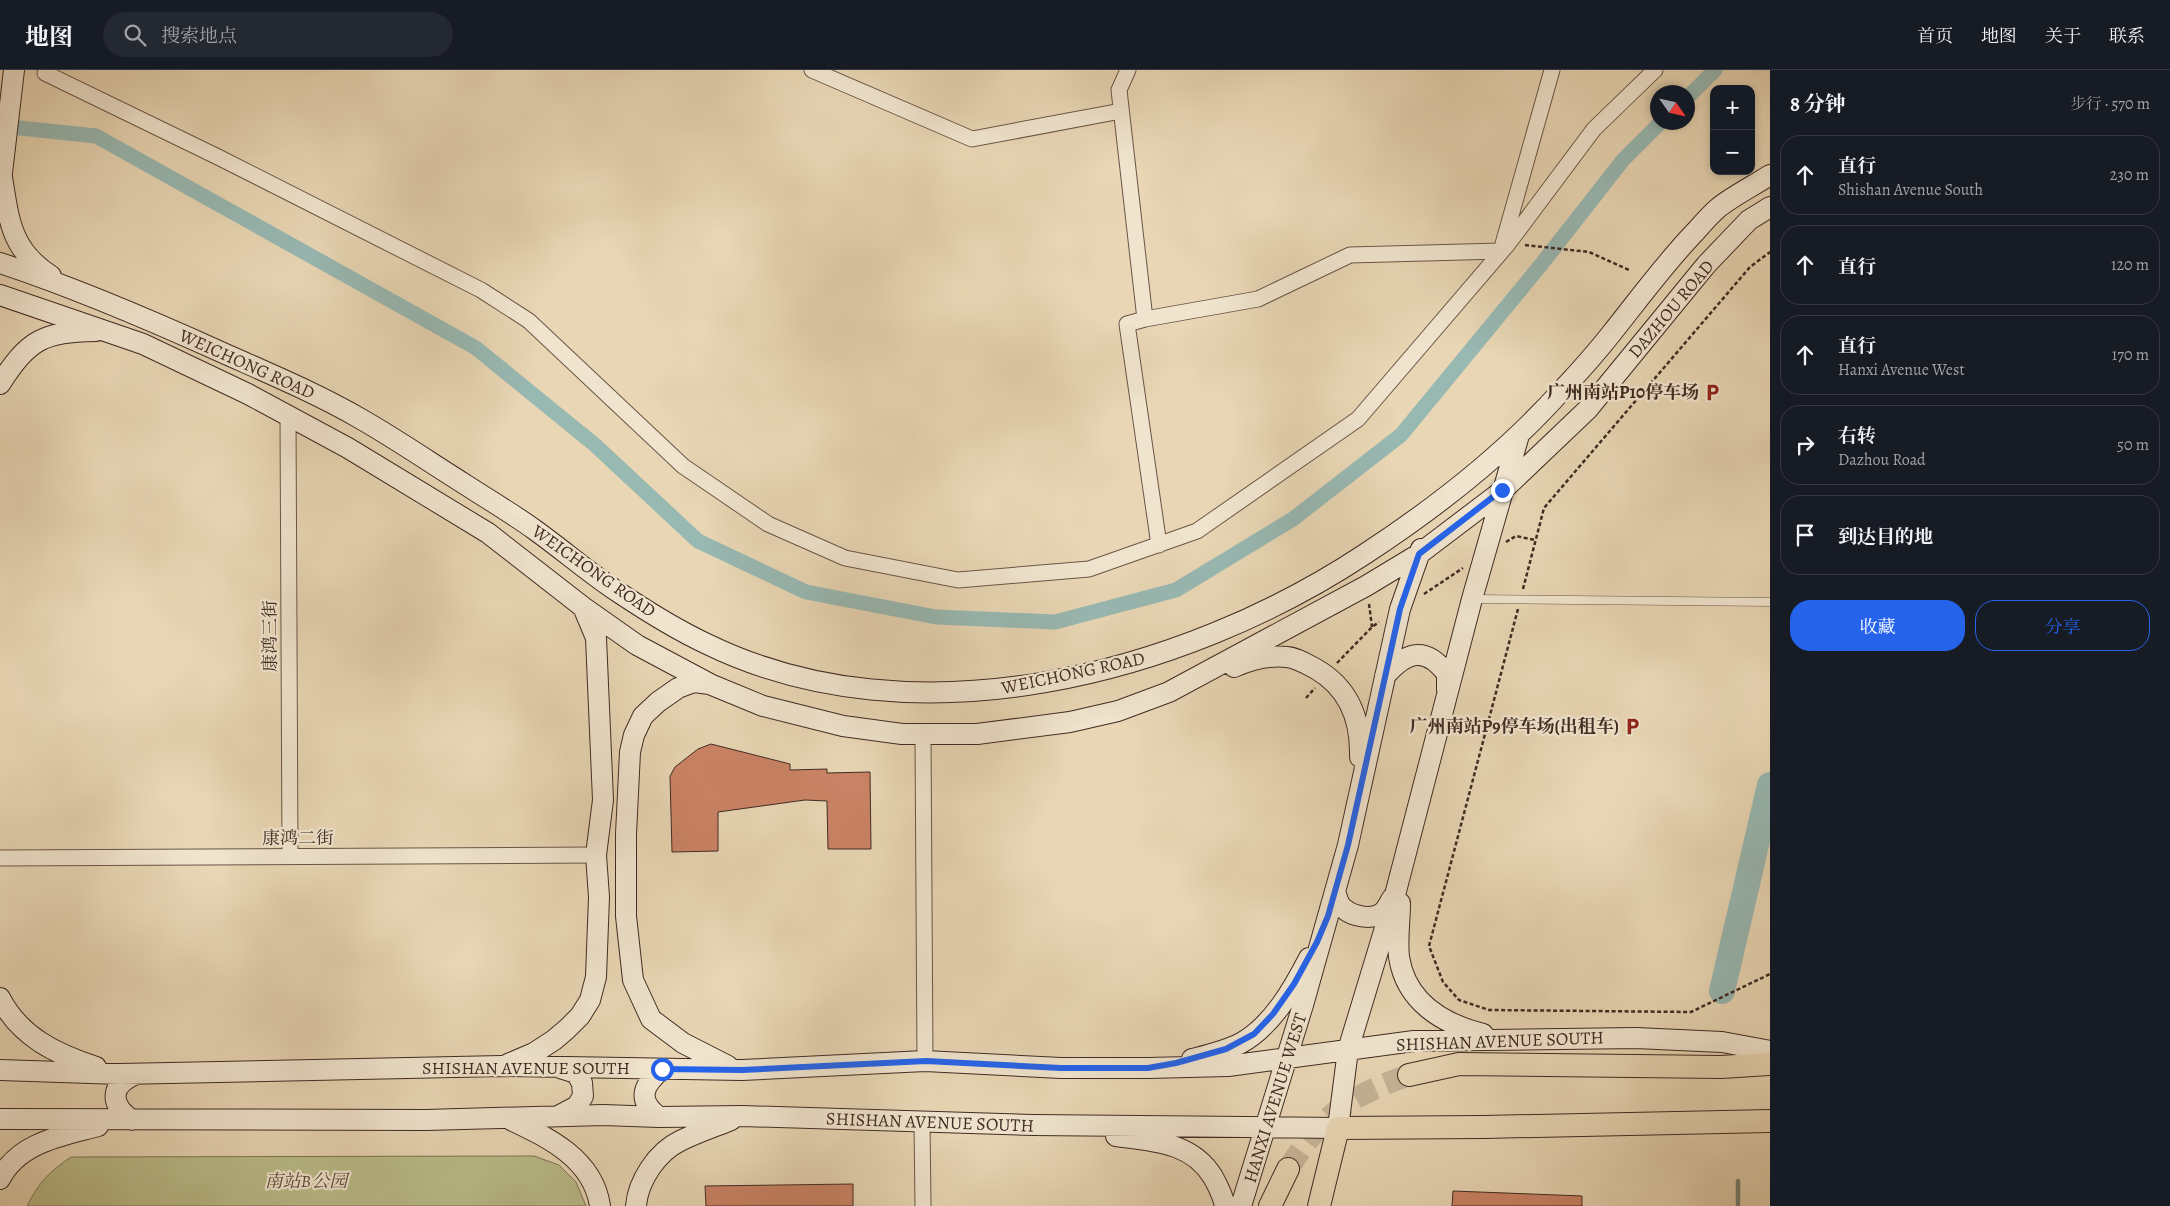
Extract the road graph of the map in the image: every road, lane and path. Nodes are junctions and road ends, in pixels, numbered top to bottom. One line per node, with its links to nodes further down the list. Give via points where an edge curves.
1 (14, 70): 9 (main road)
2 (812, 70): 7 (street, via 972,139)
3 (1128, 70): 7 (street, via 1119,90)
4 (1552, 70): 12 (street)
5 (1655, 70): 12 (street, via 1594,130)
6 (47, 72): 26 (street, via 481,290 529,322 682,466 768,524 845,558 958,580 1089,569)
7 (1121, 111): 19 (street)
8 (1770, 175): 23 (main road, DAZHOU ROAD, via 1718,208 1690,237 1608,338)
9 (1, 184): 16 (main road, via 10,227 22,250 36,265)
10 (1770, 207): 24 (main road, DAZHOU ROAD, via 1749,220 1718,252 1588,409)
11 (1522, 245): 15 (path, via 1589,252)
12 (1501, 251): 19 (street, via 1350,255 1258,299); 26 (street, via 1358,419 1197,531)
13 (1770, 252): 29 (path, via 1750,267 1544,508)
14 (0, 264): 16 (main road, WEICHONG ROAD)
15 (1629, 270)
16 (63, 284): 18 (main road, WEICHONG ROAD)
17 (0, 295): 20 (main road, WEICHONG ROAD)
18 (121, 309): 20 (main road); 32 (main road, WEICHONG ROAD, via 303,388 363,420 533,528 618,592 686,633 748,662 794,677 909,693 1022,687 1161,654)
19 (1145, 320): 26 (street, via 1127,324)
20 (112, 331): 21 (main road, via 56,334 36,341 17,358); 22 (main road, WEICHONG ROAD, via 240,389)
21 (0, 384)
22 (288, 416): 31 (main road, WEICHONG ROAD, via 348,448 488,533); 43 (street, 康鸿三街)
23 (1519, 435): 24 (main road); 25 (main road, DAZHOU ROAD)
24 (1502, 490): 27 (main road, DAZHOU ROAD); 28 (main road)
25 (1434, 507): 27 (main road, HANXI AVENUE WEST); 32 (main road, WEICHONG ROAD, via 1361,557)
26 (1159, 545)
27 (1419, 554): 33 (main road, WEICHONG ROAD); 34 (main road, HANXI AVENUE WEST, via 1400,609)
28 (1472, 599): 29 (lane); 37 (main road)
29 (1520, 599): 30 (lane); 51 (path, via 1429,946 1443,982 1458,1000 1489,1010 1691,1012)
30 (1770, 602)
31 (583, 607): 35 (main road, WEICHONG ROAD, via 637,645); 39 (main road, via 596,638)
32 (1256, 615): 33 (main road, via 1273,616 1276,623)
33 (1265, 639): 36 (main road, WEICHONG ROAD)
34 (1385, 676): 37 (main road, via 1403,659 1422,654 1432,658 1447,674); 41 (main road, HANXI AVENUE WEST)
35 (712, 685): 38 (main road, WEICHONG ROAD, via 763,706 844,726); 40 (main road, via 694,682 678,688 643,716 630,752)
36 (1169, 692): 38 (main road, WEICHONG ROAD, via 1118,711 1070,722 977,734); 41 (main road, via 1252,659 1287,657 1304,662 1339,686 1356,718 1361,736 1360,766)
37 (1447, 692): 45 (main road)
38 (923, 735): 57 (street)
39 (603, 800): 40 (main road, via 610,791 616,793); 42 (main road)
40 (626, 834): 49 (main road)
41 (1348, 845): 46 (main road, HANXI AVENUE WEST)
42 (596, 855): 43 (street, 康鸿二街); 48 (main road)
43 (290, 856): 44 (street, 康鸿二街)
44 (0, 858)
45 (1400, 869): 47 (main road); 53 (main road, via 1400,958 1404,974 1418,1000 1431,1012 1461,1028)
46 (1335, 890): 47 (main road, via 1344,909 1353,915 1367,917 1384,911); 50 (main road, HANXI AVENUE WEST)
47 (1394, 895): 54 (main road)
48 (599, 896): 49 (main road, via 603,924 611,938 622,937 626,930); 59 (main road, via 596,977 590,1000 580,1016 554,1040 534,1053)
49 (626, 916): 64 (main road, via 633,980 651,1019 683,1044)
50 (1328, 916): 56 (main road, HANXI AVENUE WEST); 61 (main road, via 1294,984 1254,1034 1226,1049)
51 (1770, 974)
52 (0, 998): 65 (main road, via 15,1022 38,1042 66,1057)
53 (1524, 1040): 54 (main road, SHISHAN AVENUE SOUTH, via 1414,1041); 55 (main road, SHISHAN AVENUE SOUTH, via 1636,1038 1722,1042)
54 (1348, 1050): 56 (main road, SHISHAN AVENUE SOUTH); 77 (main road)
55 (1770, 1050)
56 (1287, 1058): 61 (main road, SHISHAN AVENUE SOUTH, via 1228,1066); 76 (main road, HANXI AVENUE WEST)
57 (926, 1061): 61 (main road, SHISHAN AVENUE SOUTH, via 1061,1068); 64 (main road, SHISHAN AVENUE SOUTH)
58 (1770, 1064): 66 (main road, via 1721,1067 1459,1064)
59 (502, 1066): 60 (main road, SHISHAN AVENUE SOUTH); 65 (main road, SHISHAN AVENUE SOUTH)
60 (560, 1068): 62 (main road, SHISHAN AVENUE SOUTH); 67 (main road, via 576,1074 582,1082 583,1096 577,1106)
61 (1148, 1068)
62 (662, 1069): 64 (main road, SHISHAN AVENUE SOUTH); 69 (main road, via 649,1080 645,1090 649,1110)
63 (0, 1070): 65 (main road, SHISHAN AVENUE SOUTH)
64 (742, 1070)
65 (128, 1074): 72 (main road, via 116,1089 116,1102)
66 (1409, 1075)
67 (558, 1116): 69 (main road, SHISHAN AVENUE SOUTH); 70 (main road, SHISHAN AVENUE SOUTH)
68 (742, 1116): 69 (main road, SHISHAN AVENUE SOUTH); 74 (main road, SHISHAN AVENUE SOUTH); 81 (main road, via 678,1141 659,1157 637,1193)
69 (659, 1117)
70 (507, 1118): 72 (main road, SHISHAN AVENUE SOUTH); 80 (main road, via 544,1136 570,1154 591,1181)
71 (0, 1119): 72 (main road, SHISHAN AVENUE SOUTH)
72 (126, 1120): 79 (main road, via 48,1140 21,1152)
73 (1770, 1121): 77 (main road, SHISHAN AVENUE SOUTH)
74 (922, 1122): 75 (main road, SHISHAN AVENUE SOUTH); 82 (street)
75 (1033, 1125): 76 (main road, SHISHAN AVENUE SOUTH); 83 (main road, via 1163,1142 1182,1148 1209,1171)
76 (1266, 1126): 77 (main road, SHISHAN AVENUE SOUTH); 84 (main road, HANXI AVENUE WEST)
77 (1338, 1128): 86 (main road)
78 (1288, 1168): 85 (main road)
79 (0, 1179)
80 (600, 1206)
81 (636, 1206)
82 (924, 1206)
83 (1225, 1206)
84 (1241, 1206)
85 (1270, 1206)
86 (1319, 1206)

